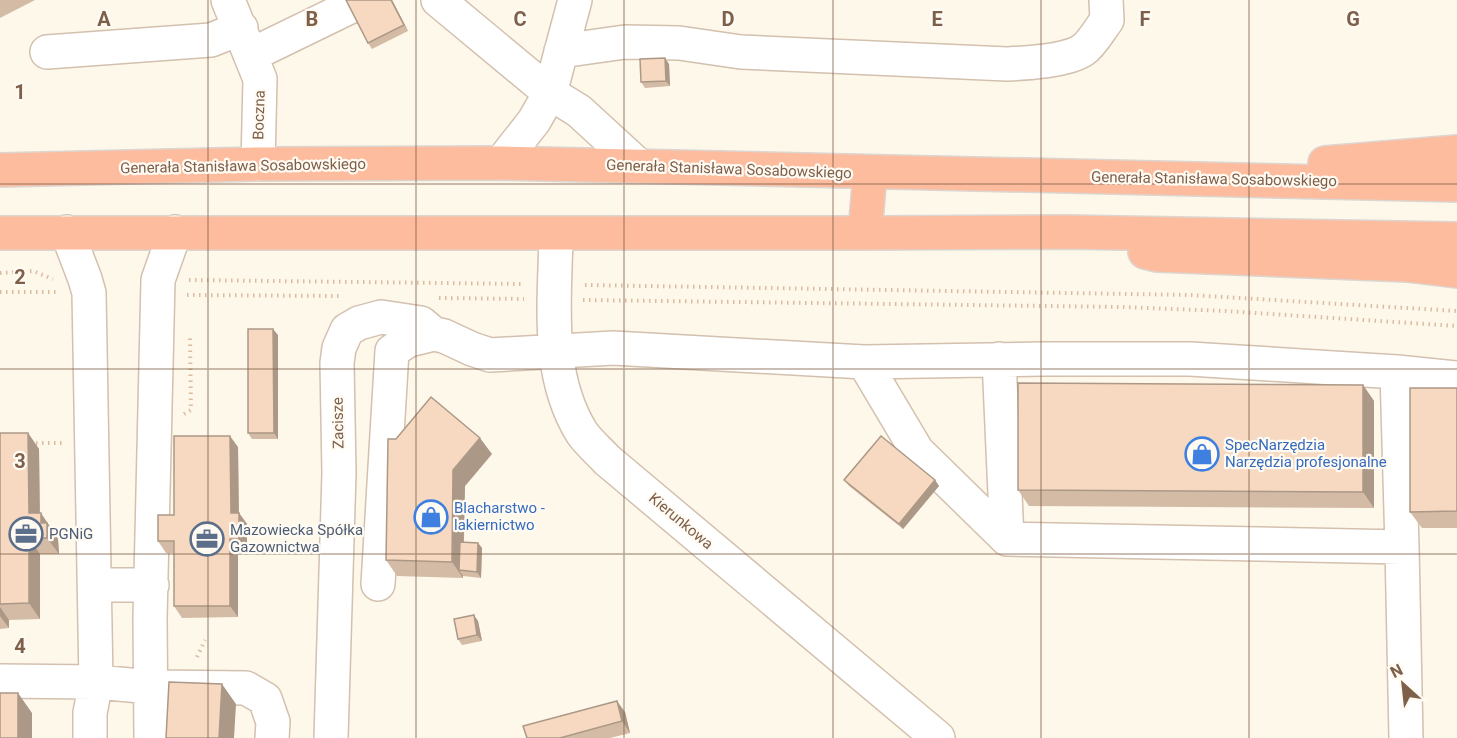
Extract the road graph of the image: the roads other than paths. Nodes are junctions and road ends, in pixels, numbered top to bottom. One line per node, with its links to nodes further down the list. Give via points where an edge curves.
1 (364, 0): 5 (street)
2 (438, 0): 8 (street)
3 (575, 0): 6 (street)
4 (1106, 0): 6 (street, via 1107,20 1084,50 1037,62 1006,64 741,52 680,43 625,42)
5 (240, 28): 7 (street, via 211,40); 11 (street, Boczna, via 260,79)
6 (561, 51): 8 (street)
7 (47, 52)
8 (550, 93): 10 (street, via 534,122); 12 (street, via 579,111)
9 (1457, 152): 15 (highway)
10 (501, 163): 11 (highway, Generała Stanisława Sosabowskiego); 12 (highway, Generała Stanisława Sosabowskiego)
11 (258, 164): 13 (highway, Generała Stanisława Sosabowskiego)
12 (639, 166): 14 (highway, Generała Stanisława Sosabowskiego)
13 (0, 170)
14 (870, 173): 15 (highway, Generała Stanisława Sosabowskiego); 21 (highway)
15 (1186, 178): 16 (highway, Generała Stanisława Sosabowskiego)
16 (1457, 184)
17 (67, 232): 18 (highway); 20 (highway); 34 (street, via 87,286)
18 (175, 232): 22 (highway); 35 (street, via 158,287)
19 (1068, 232): 21 (highway); 23 (highway); 24 (highway, via 1157,255 1407,265)
20 (0, 233)
21 (865, 233): 22 (highway)
22 (556, 234): 26 (street, Kierunkowa)
23 (1457, 239)
24 (1457, 271)
25 (434, 334): 26 (street, Zacisze, via 490,355); 33 (street, via 409,340 392,351); 42 (street, Zacisze, via 421,323 381,317 347,330 339,348)
26 (556, 352): 28 (street, Zacisze, via 613,348); 43 (street, Kierunkowa, via 559,378 583,435)
27 (999, 359): 28 (street, Zacisze); 29 (street, Zacisze, via 1190,359); 31 (street)
28 (864, 362): 31 (street, via 917,451)
29 (1397, 372): 30 (street, Zacisze); 32 (street)
30 (1457, 378)
31 (1006, 539): 32 (street)
32 (1402, 547): 44 (street)
33 (378, 584)
34 (95, 585): 35 (street); 37 (street)
35 (152, 585): 38 (street)
36 (0, 681): 37 (street)
37 (96, 682): 38 (street); 39 (street)
38 (152, 687): 40 (street); 41 (street, via 246,688 265,699 273,722)
39 (90, 738)
40 (151, 738)
41 (272, 738)
42 (331, 738)
43 (938, 738)
44 (1406, 738)

